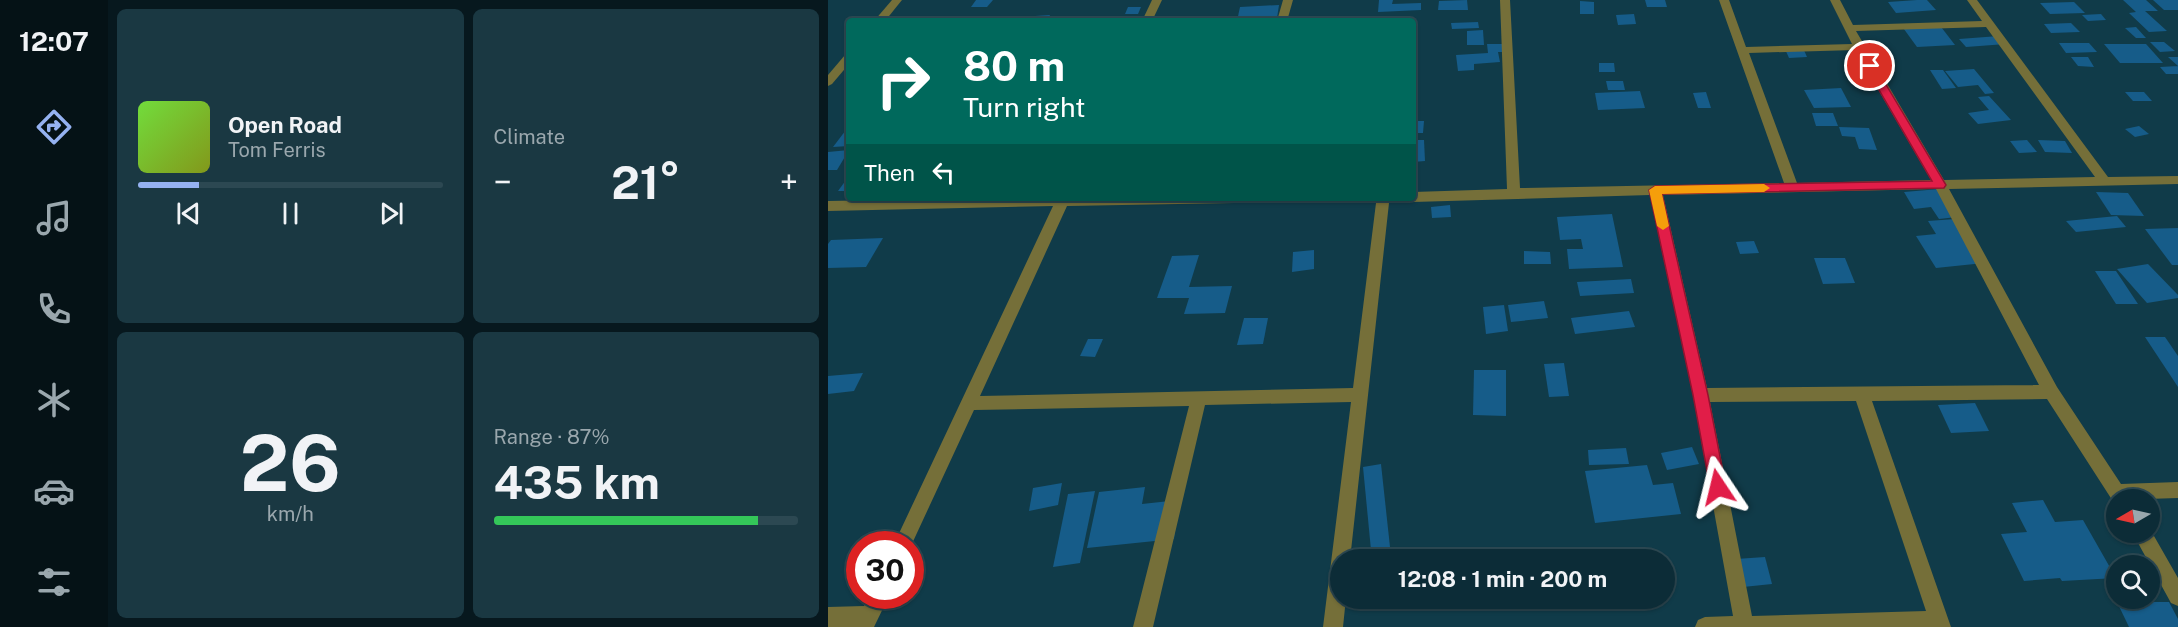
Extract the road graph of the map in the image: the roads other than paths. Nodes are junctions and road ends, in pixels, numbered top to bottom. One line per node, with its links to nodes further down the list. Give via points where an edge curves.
1 (897, 0): 8 (street)
2 (1157, 0): 9 (street)
3 (1288, 0): 10 (street)
4 (1505, 0): 22 (street)
5 (1724, 0): 14 (street)
6 (1835, 0): 12 (street)
7 (1972, 0): 11 (street)
8 (882, 18)
9 (1148, 18)
10 (1283, 18)
11 (1988, 24): 12 (street); 18 (street)
12 (1849, 28): 13 (street)
13 (1859, 47): 14 (street); 19 (street)
14 (1743, 50): 20 (street)
15 (846, 61): 16 (street)
16 (828, 82)
17 (2178, 180): 18 (street)
18 (2104, 182): 19 (street)
19 (1940, 185): 20 (street); 28 (street)
20 (1792, 188): 21 (street)
21 (1655, 190): 22 (street); 30 (street)
22 (1514, 193): 23 (street)
23 (1416, 197)
24 (1024, 201): 27 (street)
25 (1063, 201): 33 (street)
26 (1383, 201): 31 (street)
27 (828, 206)
28 (2051, 392): 29 (street); 34 (street)
29 (1862, 394): 30 (street); 44 (street)
30 (1701, 395): 45 (street)
31 (1362, 396): 32 (street); 39 (street)
32 (1199, 397): 33 (street); 46 (street)
33 (968, 403): 37 (street)
34 (2115, 489)
35 (2178, 490): 36 (street)
36 (2160, 492)
37 (909, 531)
38 (2147, 543): 40 (street)
39 (1342, 549)
40 (2178, 596)
41 (1335, 609): 47 (street)
42 (828, 617): 43 (street)
43 (867, 621)
44 (1940, 624): 45 (street)
45 (1744, 625): 48 (street)
46 (1143, 627)
47 (1333, 627)
48 (1705, 627)

